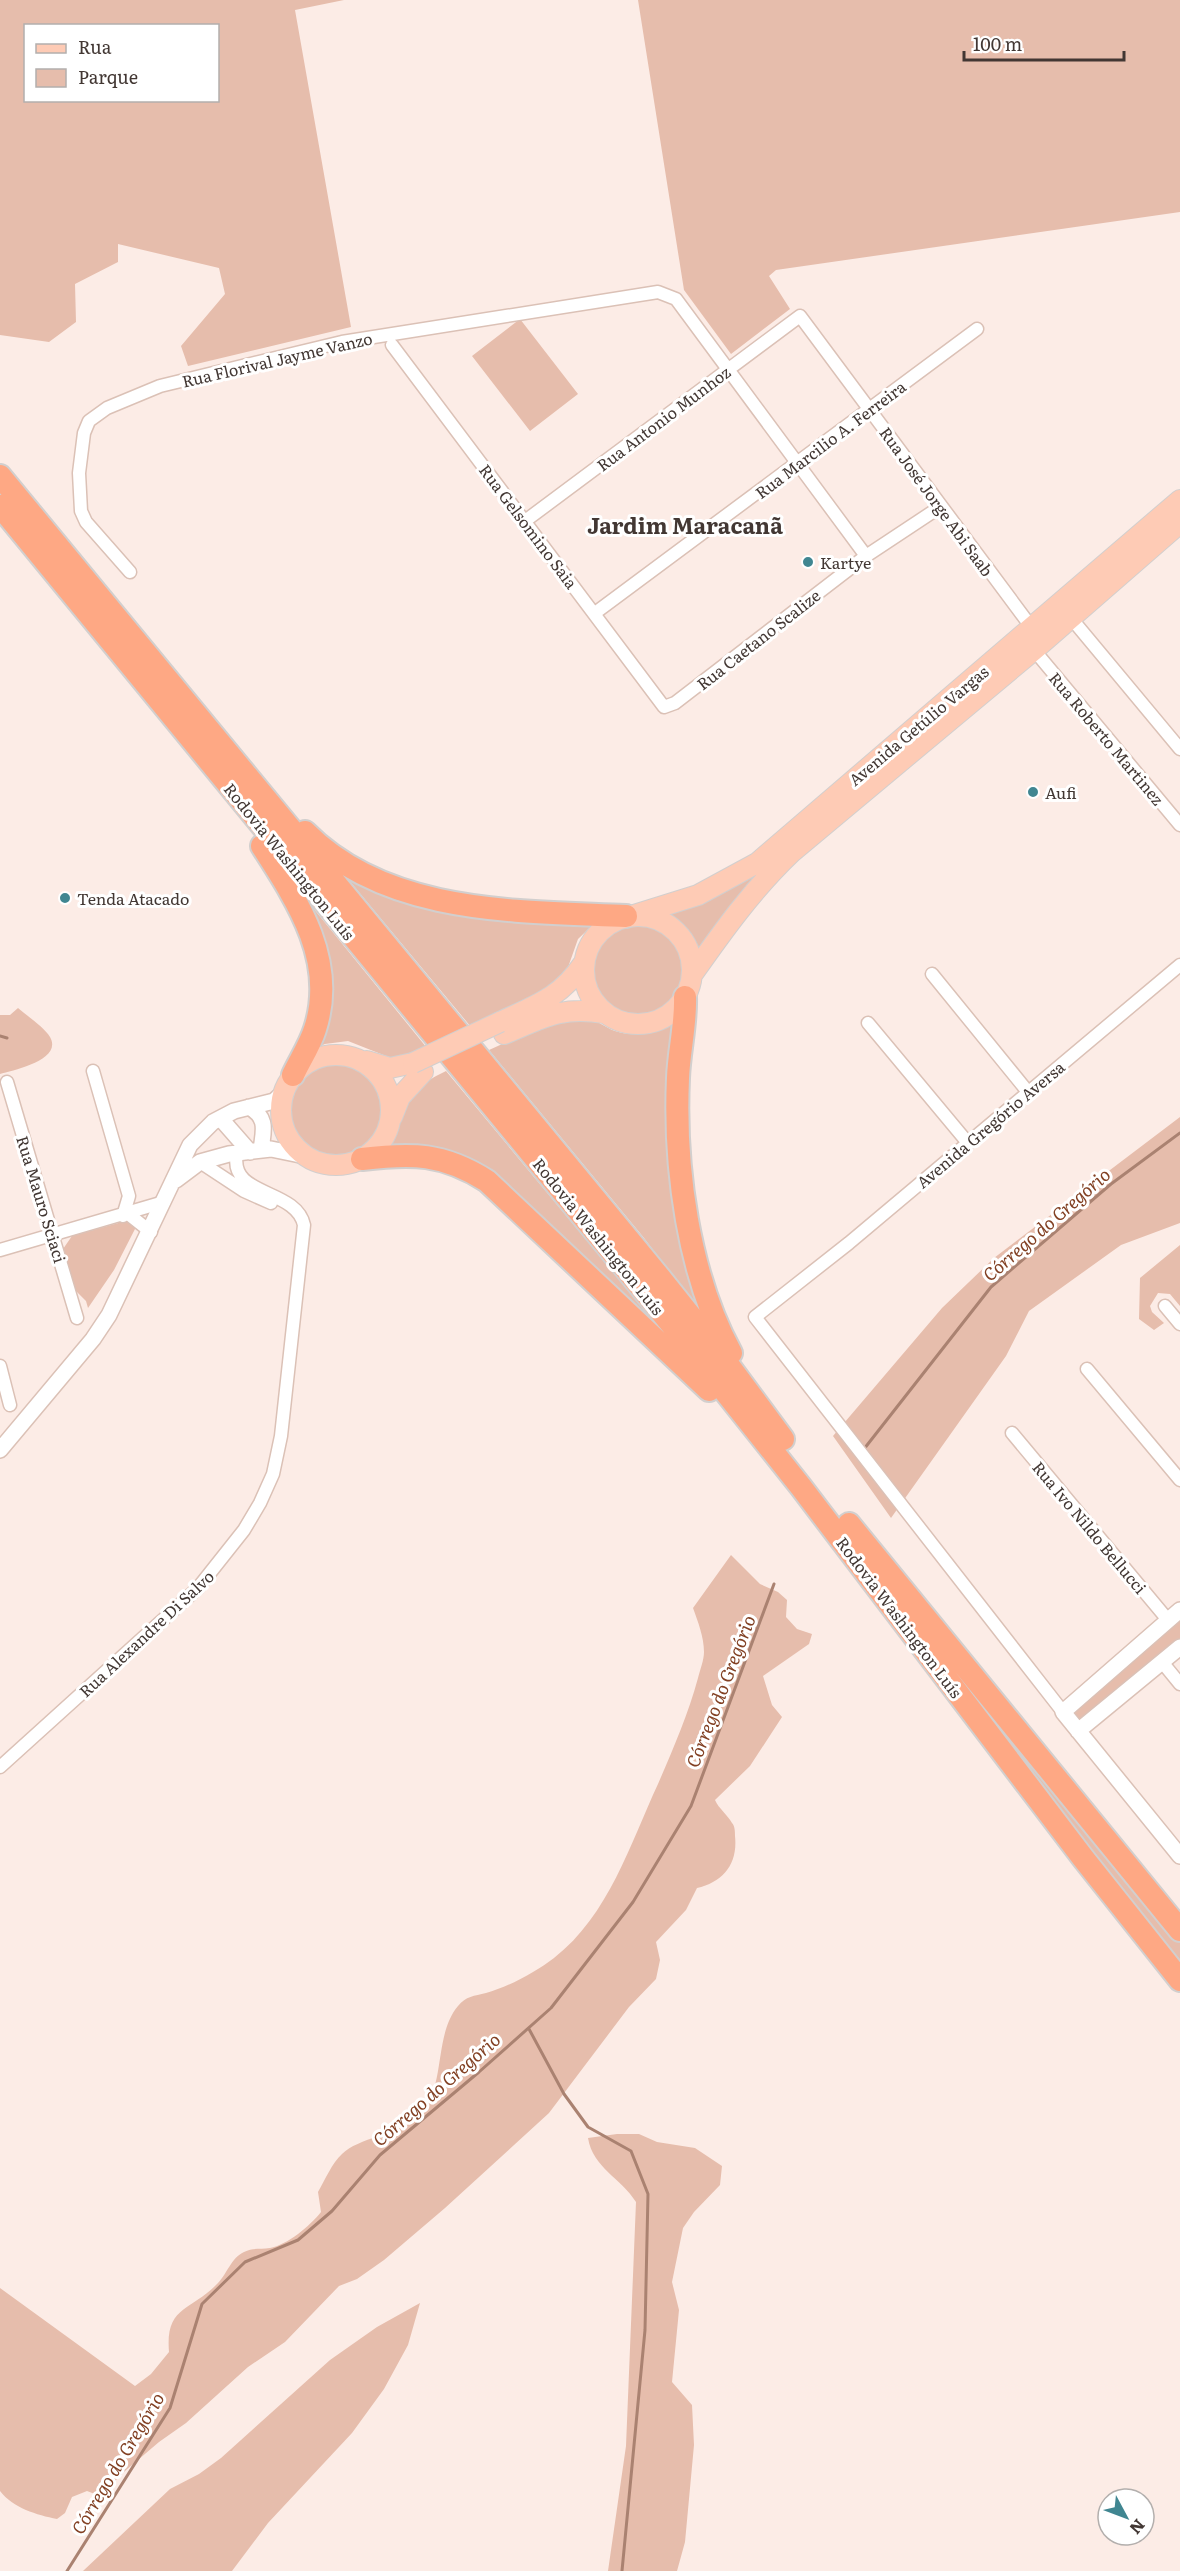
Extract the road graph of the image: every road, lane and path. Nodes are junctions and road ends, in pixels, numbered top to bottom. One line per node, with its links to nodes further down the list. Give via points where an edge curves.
1 (800, 316): 4 (street, Rua Antonio Munhoz); 5 (street, Rua José Jorge Abi Saab)
2 (977, 329): 5 (street, Rua Marcilio A. Ferreira)
3 (392, 345): 12 (street, Rua Gelsomino Saia)
4 (727, 370): 6 (street); 12 (street, Rua Antonio Munhoz); 16 (street, Rua Florival Jayme Vanzo, via 676,299 658,292 342,342 160,387 107,408 89,421 84,433 79,473 81,511)
5 (869, 409): 6 (street, Rua Marcilio A. Ferreira); 11 (street, Rua José Jorge Abi Saab)
6 (798, 463): 15 (street); 17 (street, Rua Marcilio A. Ferreira)
7 (0, 467): 14 (highway)
8 (0, 476): 14 (highway, Rodovia Washington Luís)
9 (1180, 500): 19 (main road, Avenida Getúlio Vargas)
10 (0, 506): 24 (highway, Rodovia Washington Luís)
11 (940, 507): 15 (street, Rua Caetano Scalize); 19 (street, Rua José Jorge Abi Saab)
12 (525, 521): 17 (street, Rua Gelsomino Saia)
13 (1180, 523): 18 (main road, Avenida Getúlio Vargas)
14 (49, 534): 22 (highway, Rodovia Washington Luís)
15 (866, 556): 21 (street, Rua Caetano Scalize, via 675,703)
16 (130, 572)
17 (595, 613): 21 (street, Rua Gelsomino Saia)
18 (1071, 618): 20 (main road, Avenida Getúlio Vargas); 23 (street)
19 (1032, 628): 26 (main road, Avenida Getúlio Vargas, via 757,863 698,895)
20 (1034, 650): 25 (street, Rua Roberto Martinez); 30 (main road, Avenida Getúlio Vargas, via 776,868 735,915)
21 (664, 707)
22 (216, 740): 26 (highway, via 314,840 382,884 451,902 569,915); 63 (highway, Rodovia Washington Luís, via 712,1342)
23 (1180, 749)
24 (208, 762): 39 (highway, via 299,906 316,948 322,988 315,1030); 67 (highway, Rodovia Washington Luís)
25 (1180, 825)
26 (630, 916): 27 (main road, via 597,933); 30 (main road, via 652,917 670,925 691,956)
27 (583, 964): 32 (main road, via 591,1000); 34 (main road, via 552,998)
28 (1180, 965): 40 (street, Avenida Gregório Aversa)
29 (932, 974): 40 (street)
30 (692, 975): 31 (main road)
31 (685, 997): 32 (main road, via 674,1011 639,1025); 63 (highway, via 677,1114 689,1228 724,1339)
32 (604, 1013): 34 (main road, via 562,1011)
33 (868, 1023): 45 (street)
34 (502, 1028): 36 (main road, bridge)
35 (356, 1058): 36 (main road, via 390,1068); 39 (main road, via 315,1058); 43 (main road, via 373,1068 385,1082 391,1100)
36 (418, 1068): 43 (main road)
37 (93, 1071): 52 (street, via 129,1196)
38 (7, 1082): 55 (street, Rua Mauro Sciaci)
39 (288, 1083): 41 (street, via 274,1101); 47 (main road, via 281,1110 284,1128 292,1144)
40 (1028, 1092): 45 (street, Avenida Gregório Aversa)
41 (249, 1107): 42 (street); 46 (street, via 261,1116 265,1128)
42 (221, 1119): 44 (street); 46 (street)
43 (391, 1119): 48 (main road, via 375,1149)
44 (200, 1135): 49 (street); 50 (street, via 190,1145)
45 (968, 1143): 72 (street, Avenida Gregório Aversa, via 755,1317)
46 (249, 1152): 47 (street, via 271,1149); 49 (street); 54 (street, via 235,1166 240,1177 292,1207 303,1221)
47 (305, 1156): 48 (main road, via 333,1165)
48 (362, 1159): 67 (highway, via 400,1155 438,1158 471,1170 487,1181 723,1404)
49 (200, 1162): 50 (street); 54 (street, via 284,1211)
50 (174, 1182): 51 (street)
51 (164, 1202): 52 (street); 53 (street)
52 (125, 1215): 53 (street); 55 (street)
53 (151, 1232): 65 (street, via 98,1331)
54 (303, 1232): 74 (street, Rua Alexandre Di Salvo, via 281,1436 273,1474 260,1503 198,1588)
55 (54, 1235): 56 (street); 58 (street, Rua Mauro Sciaci)
56 (0, 1250)
57 (1165, 1306): 59 (street)
58 (76, 1318)
59 (1180, 1324)
60 (0, 1366): 62 (street)
61 (1087, 1369): 66 (street)
62 (10, 1405)
63 (768, 1420): 76 (highway, Rodovia Washington Luís)
64 (1012, 1433): 68 (street, Rua Ivo Nildo Bellucci)
65 (0, 1450)
66 (1180, 1480)
67 (801, 1487): 77 (highway, Rodovia Washington Luís)
68 (1174, 1615): 72 (street)
69 (1180, 1647): 70 (street)
70 (1162, 1662): 71 (street); 73 (street)
71 (1180, 1684)
72 (1063, 1712): 73 (street)
73 (1078, 1731): 75 (street)
74 (0, 1767)
75 (1180, 1856)
76 (1180, 1930)
77 (1180, 1980)

